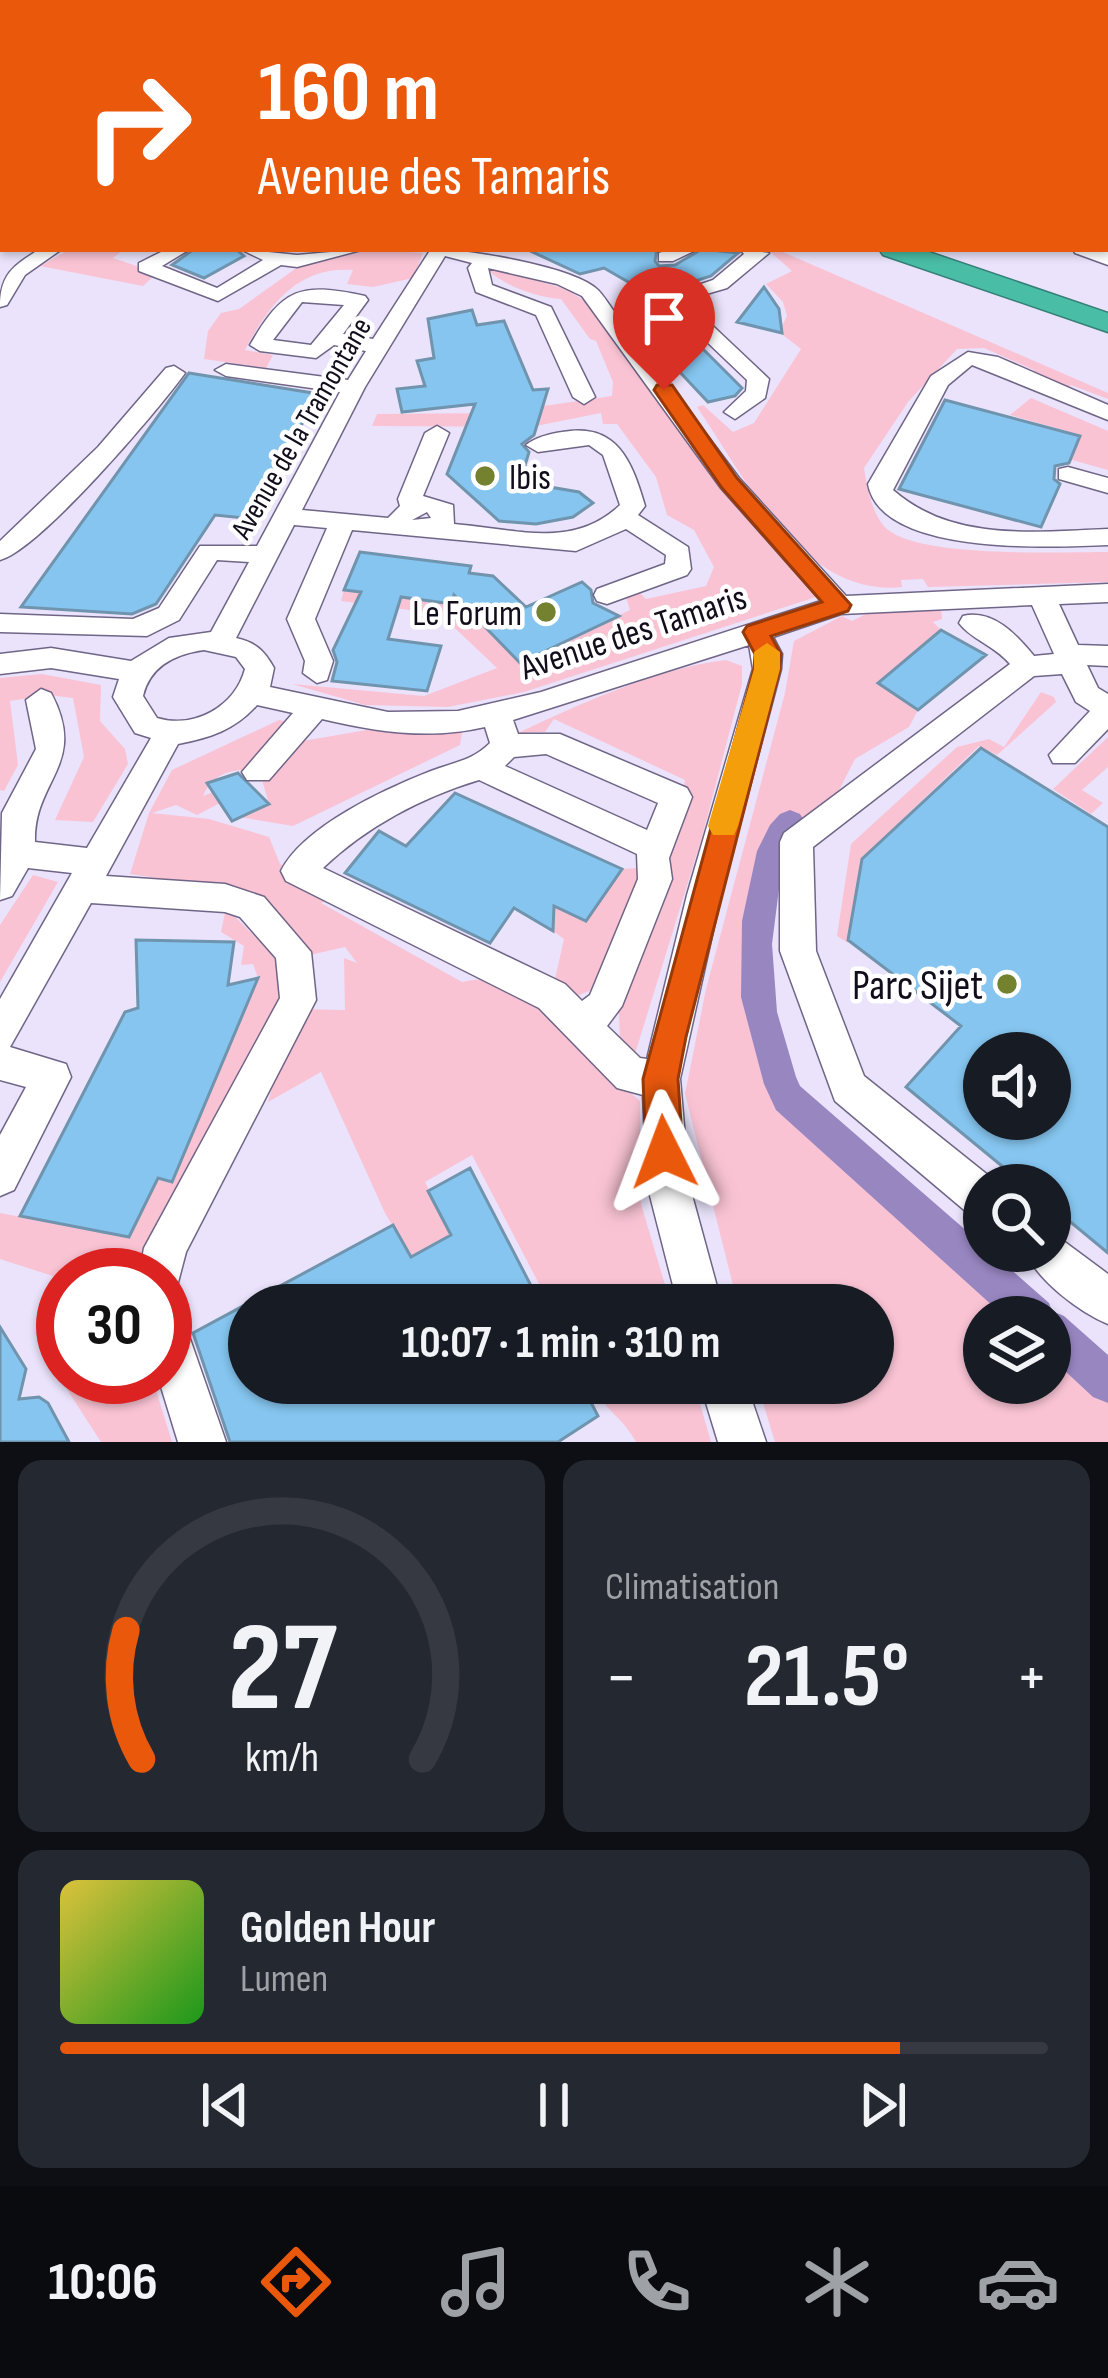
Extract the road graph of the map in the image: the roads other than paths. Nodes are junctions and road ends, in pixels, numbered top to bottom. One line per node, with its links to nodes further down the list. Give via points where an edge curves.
1 (48, 252): 15 (street, via 18,271)
2 (175, 252): 13 (street, via 146,267 218,296)
3 (258, 252): 13 (street)
4 (342, 252): 13 (street)
5 (438, 252): 21 (street, Avenue de la Tramontane)
6 (455, 252): 12 (street)
7 (680, 252): 11 (street)
8 (757, 252): 17 (street, via 720,284)
9 (902, 252): 19 (highway)
10 (963, 252): 16 (highway)
11 (666, 257)
12 (486, 258): 17 (street, via 577,286); 25 (street, via 478,268 483,288 544,311)
13 (278, 259)
14 (753, 279): 18 (street)
15 (0, 301)
16 (1108, 302)
17 (605, 314): 18 (street); 42 (street, via 730,483)
18 (690, 315): 26 (street, via 758,379 758,393)
19 (1108, 323)
20 (329, 338): 21 (street)
21 (380, 347): 24 (street, Avenue de la Tramontane)
22 (226, 370): 24 (street)
23 (174, 373): 37 (street, via 128,434 23,540)
24 (354, 387): 32 (street, Avenue de la Tramontane)
25 (584, 397)
26 (735, 412)
27 (1108, 412): 36 (street, via 968,358 939,381 880,484 904,514 990,540)
28 (437, 433): 33 (street)
29 (538, 446): 34 (street, via 591,434 604,441 633,506)
30 (1068, 474): 31 (street)
31 (1108, 486)
32 (283, 516): 35 (street); 38 (street, Avenue de la Tramontane)
33 (405, 517): 34 (street, via 426,503 444,510 443,522 428,530 576,544); 35 (street)
34 (622, 518): 41 (street, via 679,553 678,569)
35 (344, 521): 51 (street, via 301,619)
36 (1108, 537)
37 (0, 552)
38 (263, 554): 43 (street, via 208,552 169,614 137,629); 46 (street, Avenue de la Tramontane)
39 (1108, 593): 40 (street, Avenue des Tamaris)
40 (1041, 594): 42 (street, Avenue des Tamaris); 47 (street)
41 (607, 596)
42 (839, 605): 45 (street, Avenue des Tamaris)
43 (0, 623)
44 (974, 623): 49 (street, via 1004,638)
45 (756, 632): 57 (street, Avenue des Tamaris); 68 (street, via 767,669)
46 (220, 641): 50 (street, via 173,646); 52 (street, via 257,666)
47 (1084, 658): 49 (street); 55 (street, via 1087,695)
48 (0, 664): 50 (street, via 51,658)
49 (1027, 666): 70 (street, via 796,842 798,951 849,1088)
50 (136, 672): 56 (street, via 131,710)
51 (317, 673)
52 (254, 694): 54 (street, Avenue des Tamaris); 56 (street, via 220,723)
53 (41, 700): 60 (street, via 47,765)
54 (314, 710): 57 (street, Avenue des Tamaris); 59 (street)
55 (1108, 710): 58 (street)
56 (170, 731): 63 (street)
57 (496, 743): 61 (street, via 498,779); 61 (street, via 549,742 676,796); 65 (street, via 343,829 298,871 552,997)
58 (1064, 755)
59 (258, 772)
60 (9, 812): 62 (street)
61 (656, 848): 65 (street, via 655,879 604,1006)
62 (19, 853): 63 (street); 64 (street)
63 (89, 876): 66 (street); 71 (street, via 252,907 293,952 298,1000)
64 (0, 886)
65 (581, 1024): 68 (street, via 631,1075)
66 (0, 1034)
67 (0, 1062): 69 (street, via 52,1077)
68 (661, 1079): 73 (street, via 668,1184)
69 (0, 1176)
70 (963, 1182)
71 (165, 1248)
72 (1071, 1272): 74 (street)
73 (694, 1284)
74 (1108, 1302)
75 (190, 1404): 77 (street)
76 (730, 1404): 78 (street)
77 (202, 1442)
78 (742, 1442)

